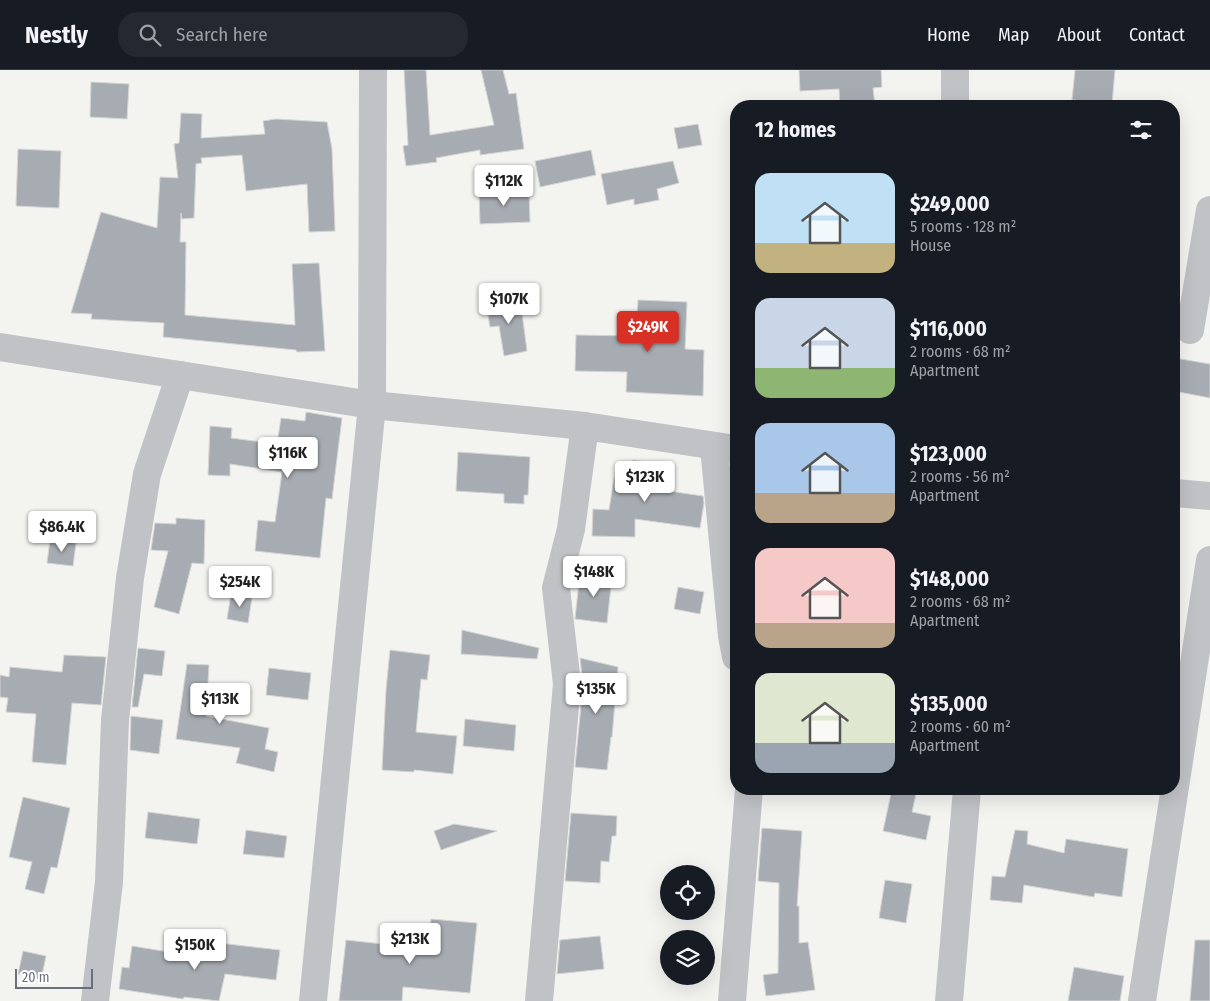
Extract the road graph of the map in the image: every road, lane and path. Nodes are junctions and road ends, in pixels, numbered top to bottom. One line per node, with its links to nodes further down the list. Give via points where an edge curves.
1 (373, 70): 8 (street)
2 (955, 70): 3 (street)
3 (955, 100)
4 (1210, 210): 5 (street)
5 (1191, 331)
6 (0, 347): 7 (street)
7 (180, 375): 8 (street); 19 (street, via 147,474 130,578 115,720 109,882)
8 (372, 405): 9 (street); 20 (street)
9 (585, 426): 10 (street); 21 (street, via 571,529 556,588 567,684)
10 (725, 448): 14 (street)
11 (1180, 494): 12 (street)
12 (1210, 496)
13 (1210, 560): 15 (street)
14 (730, 582)
15 (1180, 755)
16 (749, 795): 22 (street)
17 (966, 795): 23 (street)
18 (1174, 795): 24 (street)
19 (95, 1001)
20 (313, 1001)
21 (539, 1001)
22 (732, 1001)
23 (949, 1001)
24 (1142, 1001)

